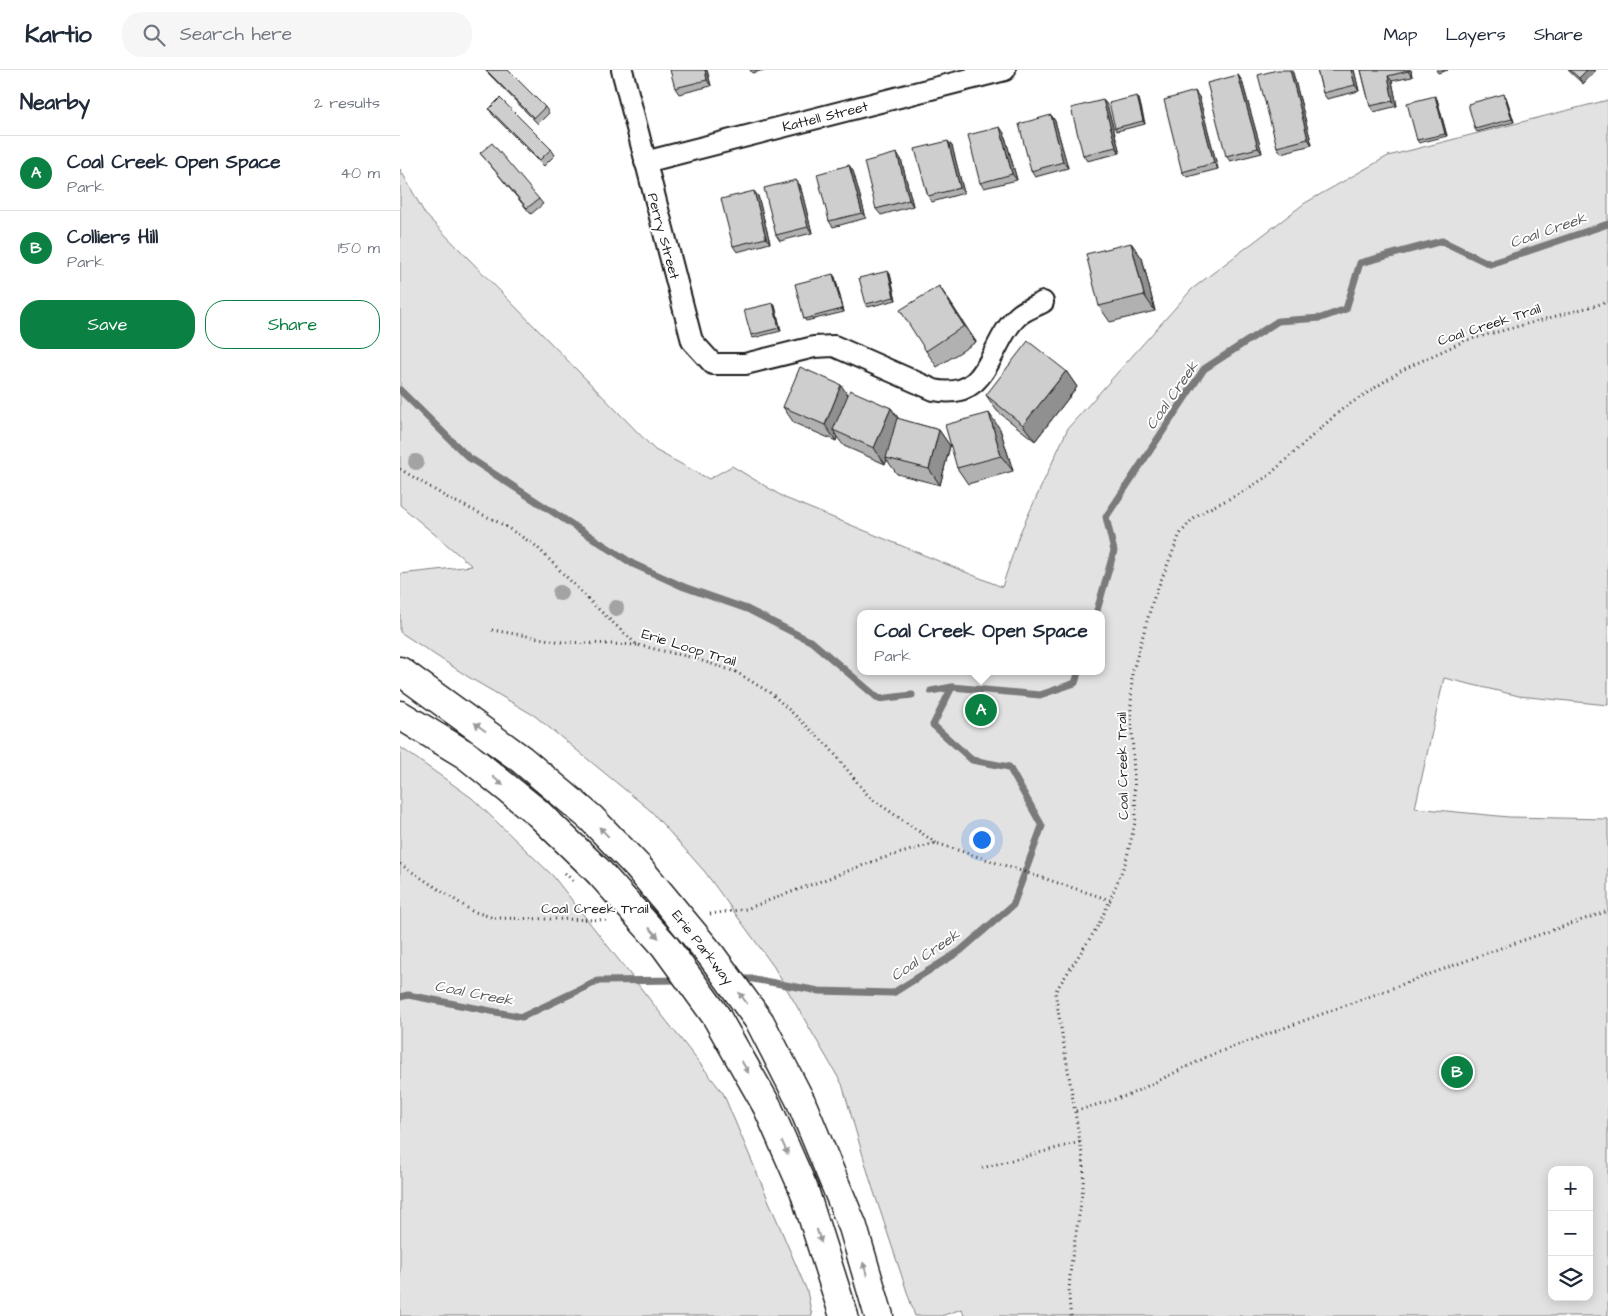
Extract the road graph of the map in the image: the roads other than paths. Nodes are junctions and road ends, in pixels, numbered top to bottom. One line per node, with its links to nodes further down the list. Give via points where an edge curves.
1 (622, 70): 3 (street, Perry Street)
2 (1005, 70): 3 (street, Kattell Street)
3 (645, 162): 4 (street, Perry Street, via 692,341 713,364 745,364 814,347 834,346 934,390 948,393 978,380 1019,315)
4 (1043, 302)
5 (400, 671): 8 (main road, Erie Parkway, one-way to 5, bridge, via 853,1227 801,1102 760,1022 711,955 638,867 591,818 521,759)
6 (400, 715): 7 (main road, one-way to 7, bridge, via 466,755 538,813 588,878 671,954 716,1016 767,1106 804,1190)
7 (844, 1316)
8 (879, 1316)

